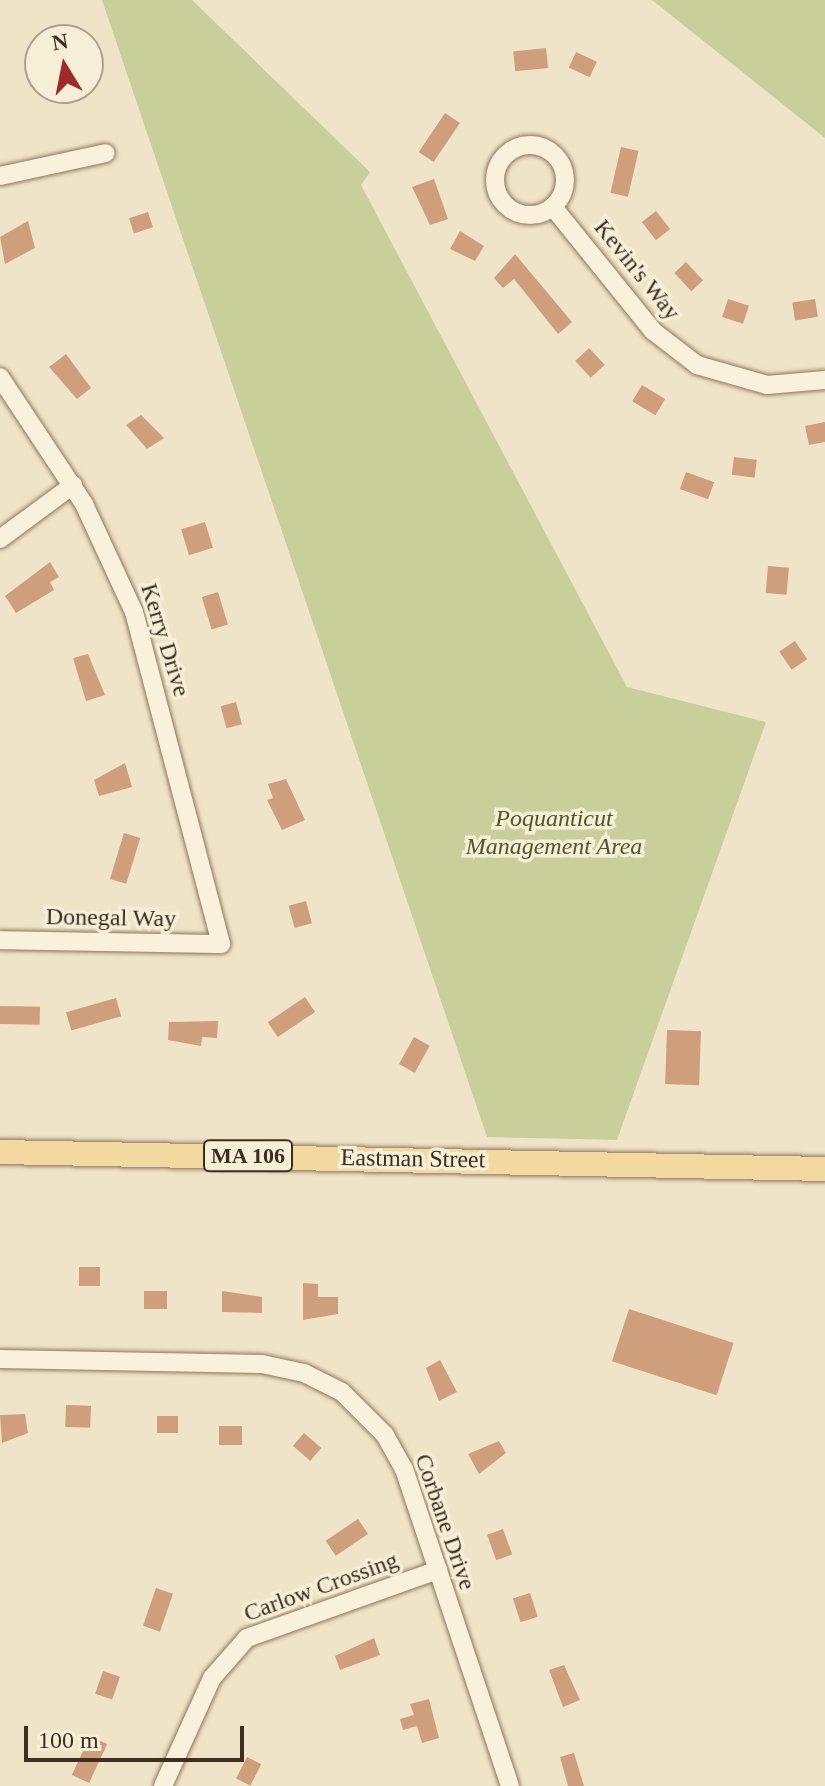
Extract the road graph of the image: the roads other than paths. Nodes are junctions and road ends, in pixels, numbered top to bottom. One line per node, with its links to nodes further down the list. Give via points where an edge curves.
1 (106, 153): 2 (street)
2 (0, 176)
3 (553, 207): 5 (street, Kevin's Way, via 653,331 697,365 767,385)
4 (0, 377): 6 (street, Kerry Drive)
5 (825, 380)
6 (73, 485): 7 (street); 9 (street, Kerry Drive, via 134,612)
7 (0, 539)
8 (0, 940): 9 (street, Donegal Way)
9 (221, 944)
10 (0, 1152): 11 (main road, Eastman Street / MA 106)
11 (825, 1169)
12 (0, 1359): 13 (street, Corbane Drive, via 262,1364 323,1381 395,1449)
13 (438, 1570): 14 (street, Carlow Crossing, via 247,1638 212,1678); 15 (street, Corbane Drive)
14 (163, 1786)
15 (510, 1786)

